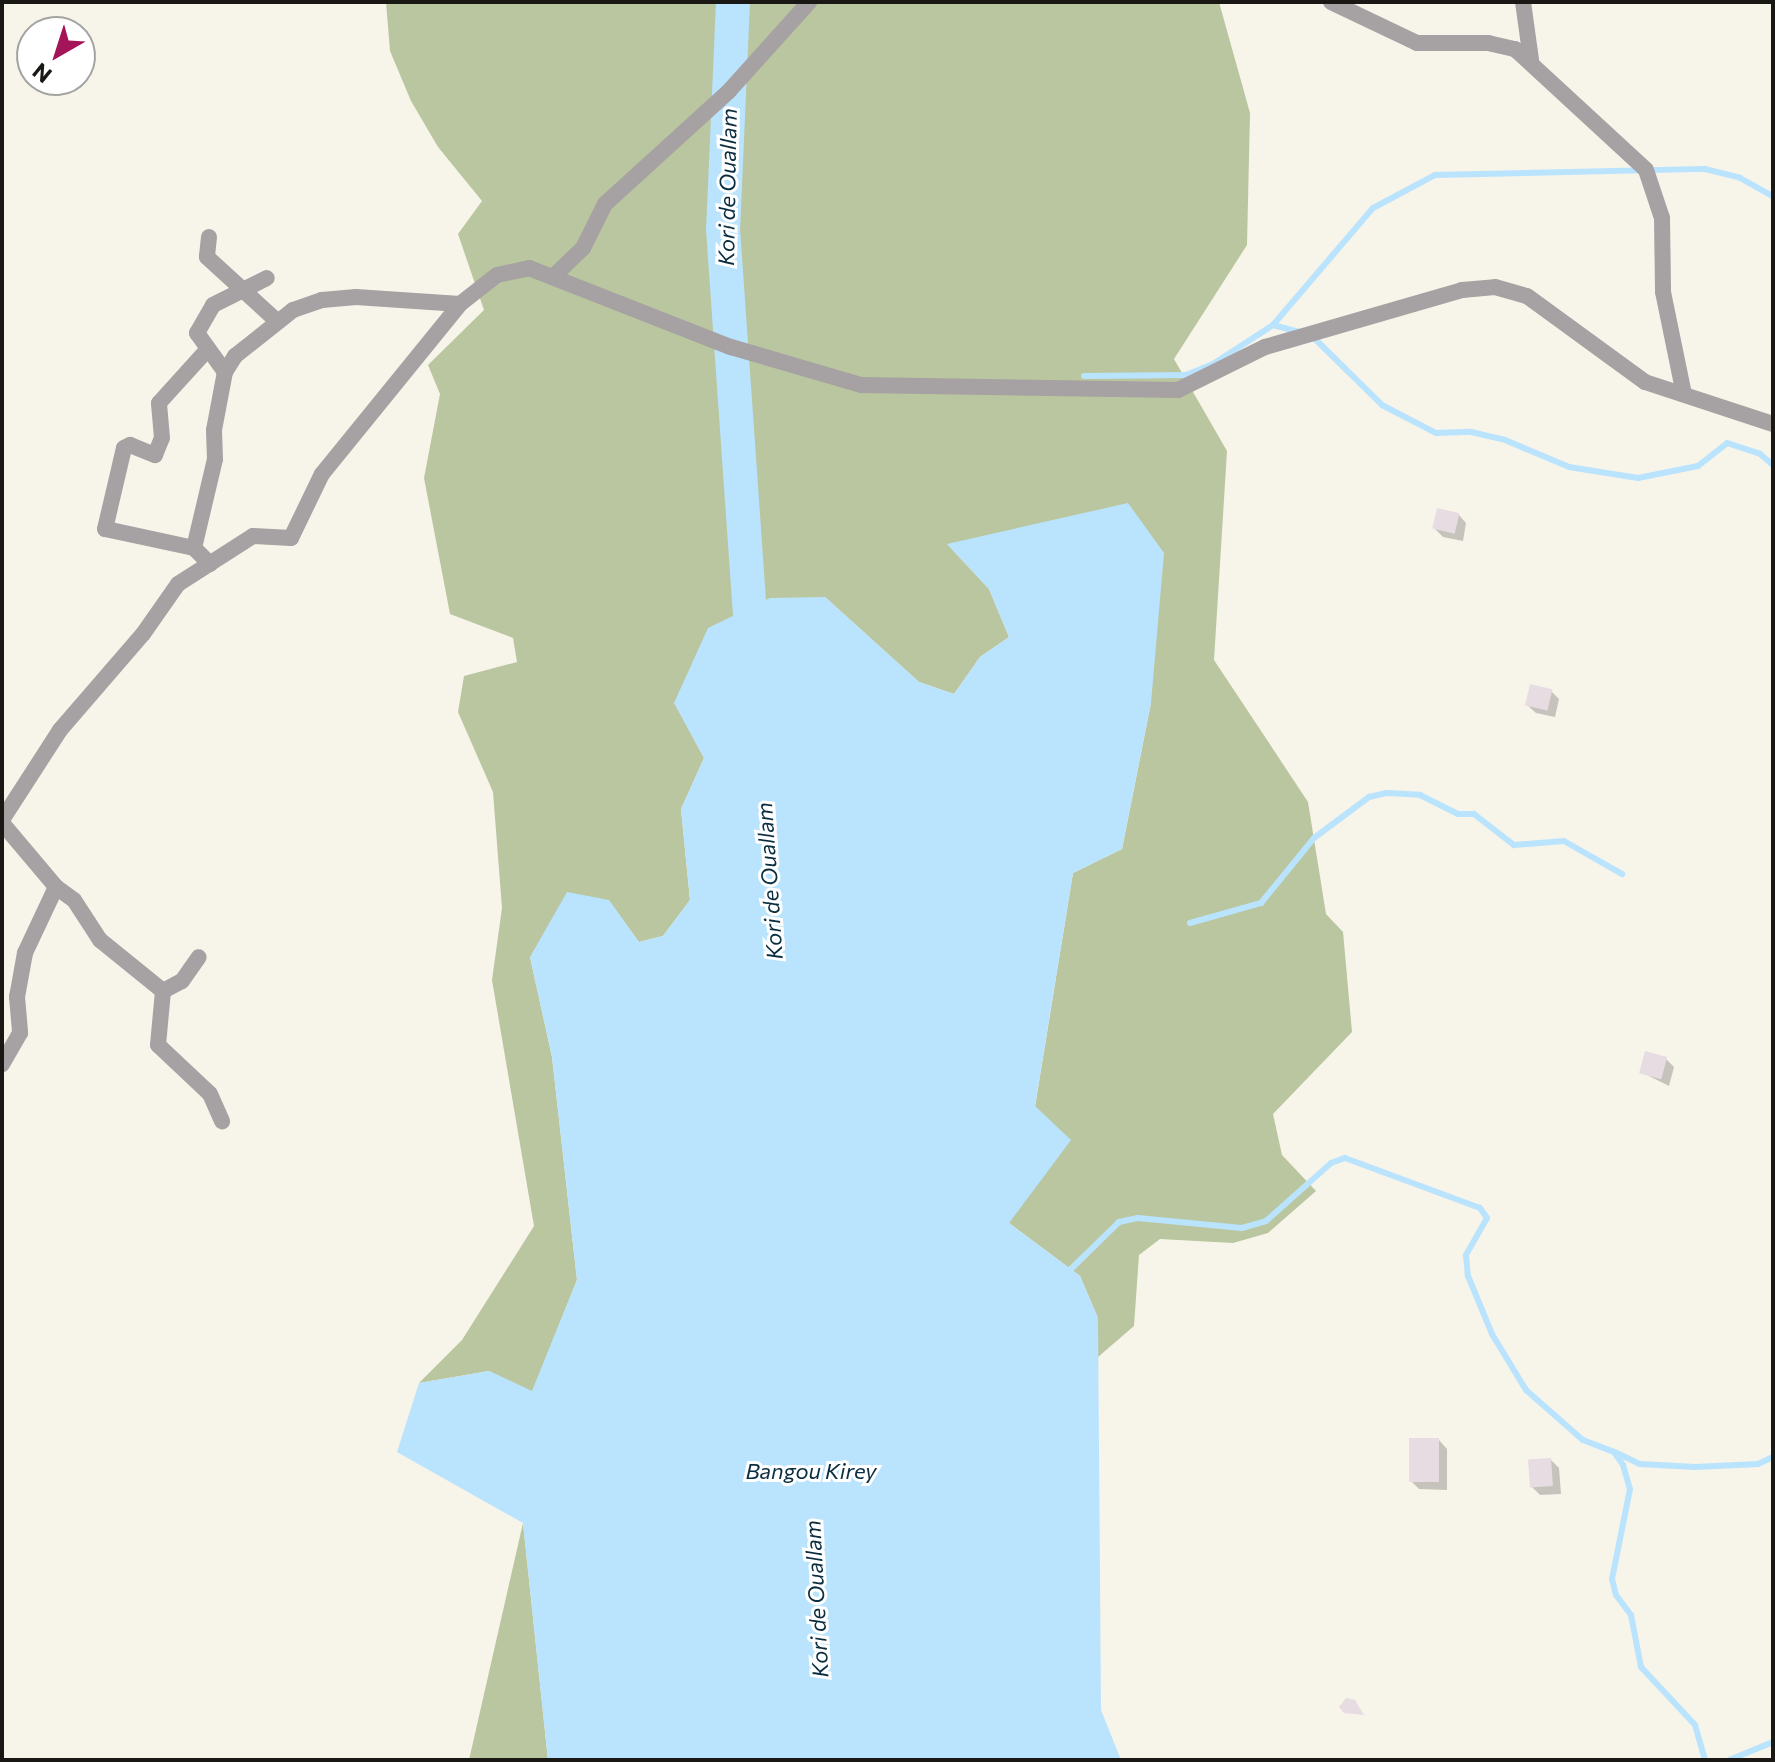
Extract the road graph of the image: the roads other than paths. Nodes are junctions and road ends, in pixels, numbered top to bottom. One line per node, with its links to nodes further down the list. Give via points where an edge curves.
1 (809, 2): 6 (street, via 729,91 605,204 583,248)
2 (1331, 2): 4 (street, via 1417,43 1488,43 1515,49)
3 (1523, 2): 4 (street)
4 (1531, 60): 13 (street, via 1653,180 1663,233 1663,292)
5 (209, 237): 8 (street, via 207,257)
6 (555, 275): 9 (street, via 529,268 497,275); 13 (street, via 731,347 861,385 1178,390 1265,347 1462,290 1495,287 1527,296 1645,382)
7 (267, 278): 8 (street)
8 (244, 289): 10 (street); 11 (street, via 213,305 197,333)
9 (460, 304): 10 (street, via 322,300); 16 (street, via 322,474 291,538 253,536)
10 (278, 322): 12 (street, via 246,346)
11 (208, 349): 12 (street); 15 (street, via 159,403 162,438 155,455 130,445 124,448 105,529)
12 (225, 372): 15 (street, via 208,500)
13 (1684, 394): 14 (street)
14 (1773, 424)
15 (194, 548): 16 (street)
16 (210, 564): 17 (street, via 178,584 143,634 90,692)
17 (2, 822): 18 (street)
18 (56, 887): 20 (street, via 74,900 100,940); 21 (street, via 25,953 17,997 20,1033)
19 (199, 957): 20 (street, via 182,981)
20 (163, 991): 22 (street, via 158,1045 210,1094)
21 (2, 1064)
22 (222, 1121)

